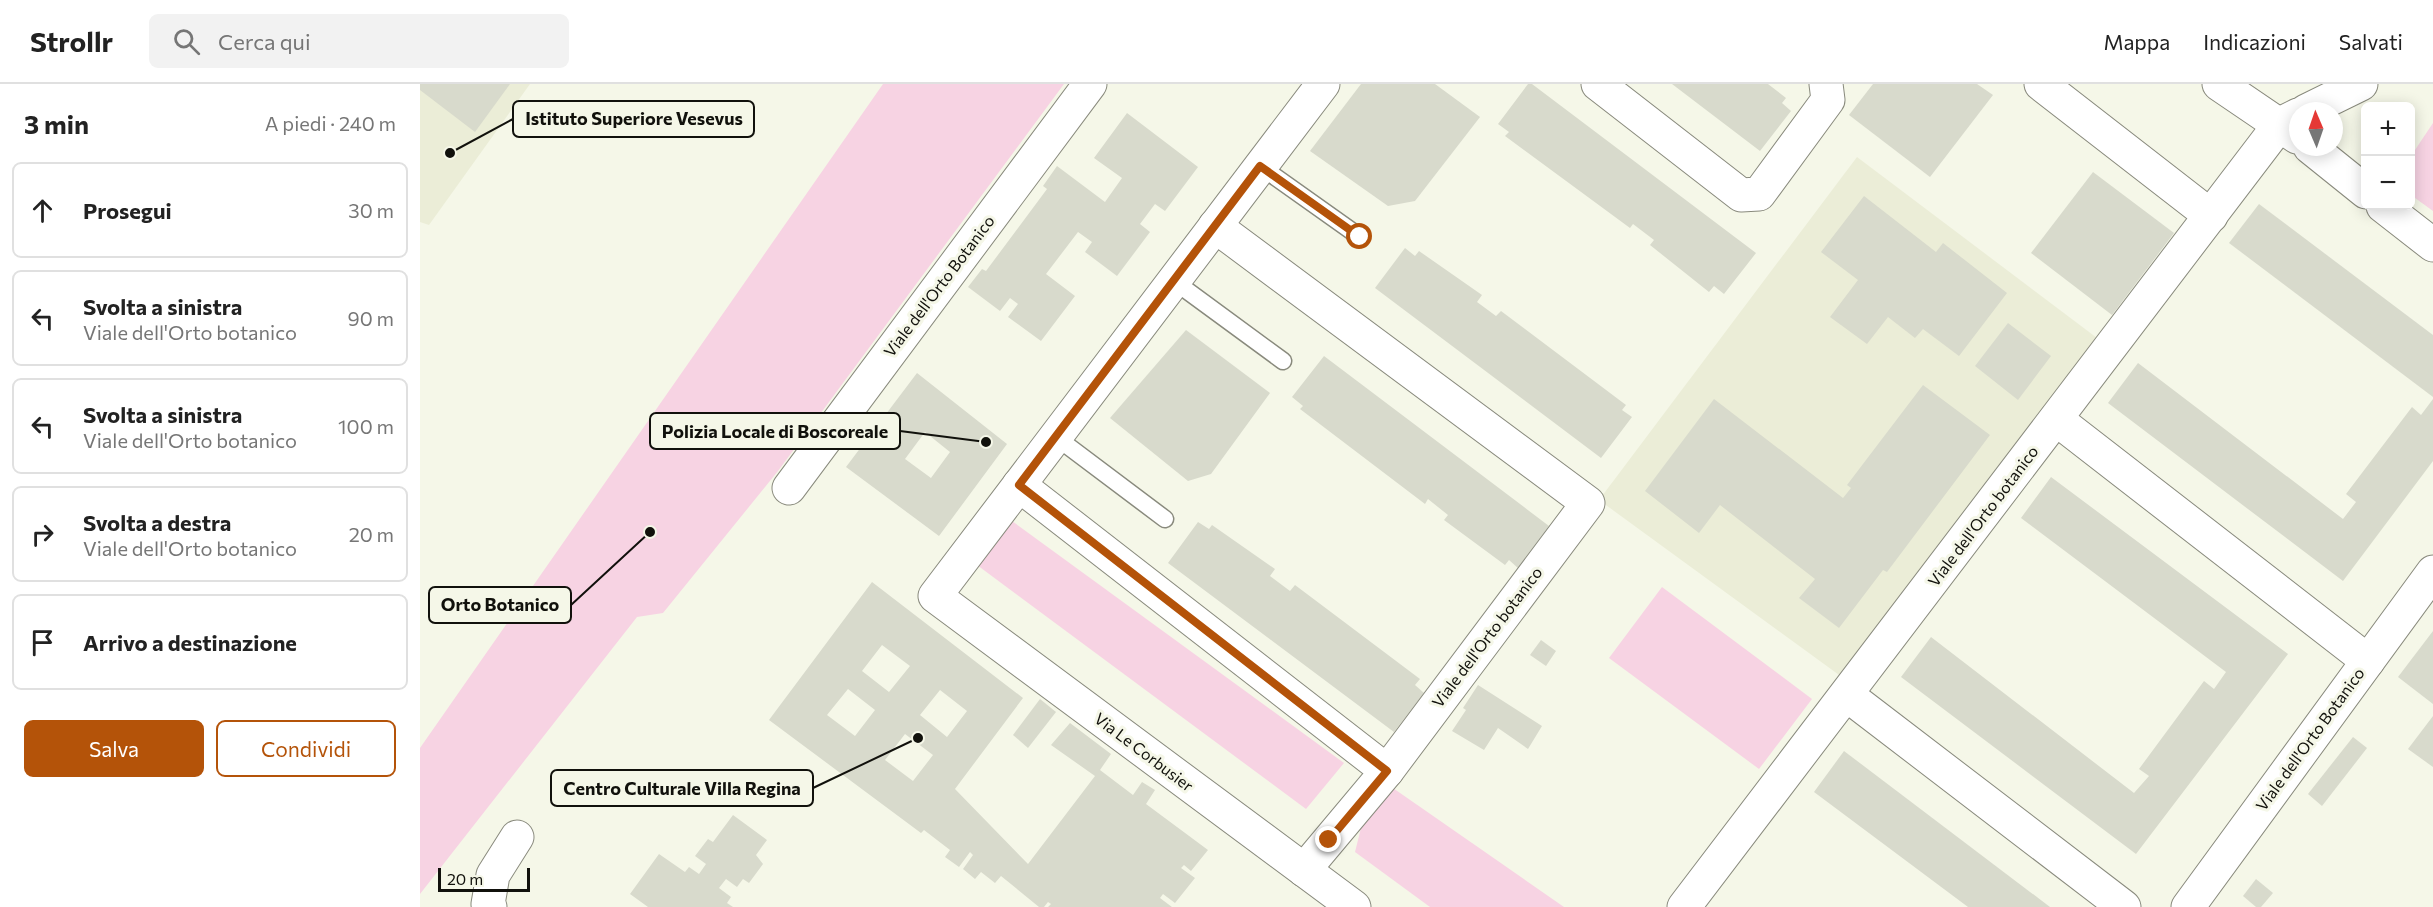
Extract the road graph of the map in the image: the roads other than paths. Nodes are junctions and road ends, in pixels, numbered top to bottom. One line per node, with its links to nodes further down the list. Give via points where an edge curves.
1 (1090, 84): 24 (street, Viale dell'Orto Botanico)
2 (1323, 84): 12 (street)
3 (1598, 84): 4 (street, via 1741,195 1759,194 1828,100)
4 (1826, 84)
5 (2041, 84): 15 (street)
6 (2219, 84): 9 (street)
7 (2361, 84): 8 (street)
8 (2330, 102)
9 (2289, 119)
10 (2289, 130): 15 (street, Viale dell'Orto botanico)
11 (2321, 156): 13 (street)
12 (1260, 166): 16 (street); 17 (lane)
13 (2361, 188)
14 (2388, 210): 18 (street)
15 (2211, 216): 21 (street, Viale dell'Orto botanico)
16 (1215, 226): 19 (street); 29 (street, Viale dell'Orto botanico, via 1588,503)
17 (1360, 237)
18 (2433, 245)
19 (1174, 281): 20 (lane); 22 (street)
20 (1283, 361)
21 (2056, 419): 27 (street); 28 (street, Viale dell'Orto botanico)
22 (1056, 437): 23 (street); 25 (lane)
23 (1019, 485): 29 (street); 31 (street, Via Le Corbusier, via 935,596)
24 (789, 488)
25 (1165, 519)
26 (2433, 572): 27 (street, Viale dell'Orto Botanico)
27 (2368, 661): 36 (street, Viale dell'Orto Botanico)
28 (1847, 695): 34 (street, Viale dell'Orto botanico); 35 (street)
29 (1387, 771): 31 (street, Viale dell'Orto botanico)
30 (517, 837): 32 (street, via 493,875)
31 (1304, 870): 33 (street, Via Le Corbusier)
32 (490, 907)
33 (1354, 907)
34 (1684, 907)
35 (2124, 907)
36 (2188, 907)

